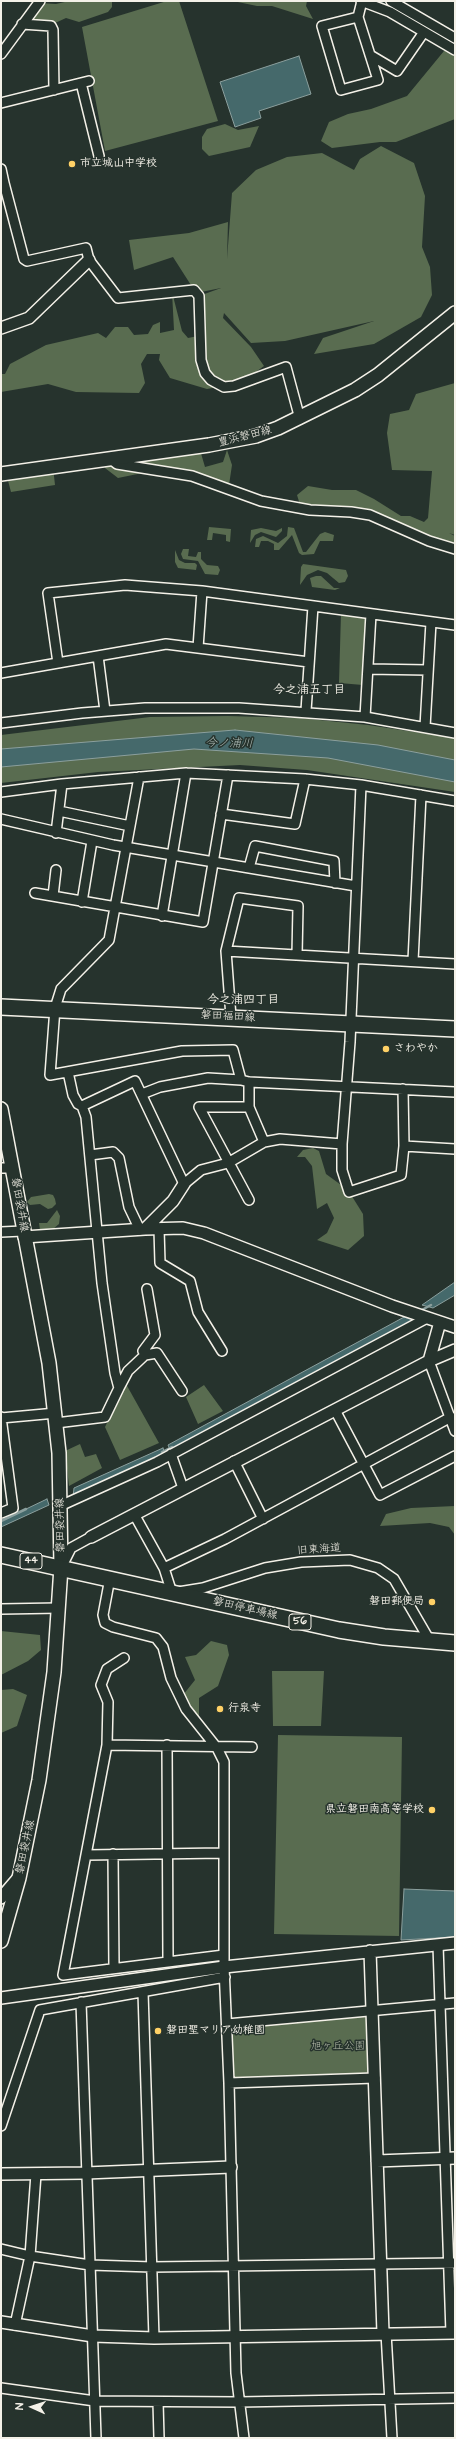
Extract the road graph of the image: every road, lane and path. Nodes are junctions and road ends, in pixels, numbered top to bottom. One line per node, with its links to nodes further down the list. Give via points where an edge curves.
1 (40, 1): 5 (street)
2 (361, 1): 4 (street); 6 (street, via 390,12)
3 (391, 1): 7 (street)
4 (358, 16): 11 (street); 11 (street, via 322,26 341,90 378,80)
5 (22, 24): 10 (street); 12 (street, via 51,26)
6 (424, 32): 7 (street); 11 (street, via 397,71)
7 (443, 37): 8 (street); 9 (street)
8 (455, 38)
9 (455, 50)
10 (1, 54)
11 (370, 55)
12 (54, 90): 13 (street); 14 (street, via 85,82)
13 (1, 102)
14 (99, 156)
15 (1, 169): 16 (street)
16 (2, 183): 17 (street, via 24,259 27,261 86,248)
17 (88, 260): 19 (street, via 29,318); 20 (street, via 118,298 194,290 199,296 201,360 205,373 211,380 224,387 234,386 286,367)
18 (455, 313): 20 (main road, 豊浜磐田線, via 378,375)
19 (1, 328)
20 (300, 419): 21 (main road, 豊浜磐田線, via 256,436)
21 (112, 460): 22 (main road, 豊浜磐田線); 23 (street, via 117,464 197,477 261,501 310,510 370,515 429,542)
22 (1, 474)
23 (455, 549)
24 (202, 591): 25 (street); 29 (street); 32 (street, via 125,585 48,593)
25 (313, 606): 26 (street); 31 (street)
26 (371, 614): 27 (street); 33 (street)
27 (431, 622): 28 (street); 34 (street)
28 (455, 625)
29 (198, 648): 30 (street, via 166,644); 31 (street)
30 (98, 656): 32 (street); 36 (street)
31 (309, 662): 37 (street)
32 (58, 663): 35 (street)
33 (368, 669): 34 (street); 38 (street)
34 (428, 670): 40 (street)
35 (1, 673)
36 (105, 711): 37 (street, via 176,707); 39 (street)
37 (306, 711): 38 (street)
38 (365, 717): 40 (street)
39 (1, 723)
40 (425, 727): 41 (street)
41 (455, 733)
42 (186, 773): 43 (street); 44 (street); 58 (street)
43 (228, 775): 45 (street); 52 (street)
44 (139, 777): 46 (street); 54 (street)
45 (305, 779): 47 (street); 52 (street, via 295,824)
46 (62, 784): 48 (street); 51 (street)
47 (361, 785): 49 (street); 63 (street)
48 (1, 792)
49 (422, 795): 50 (street); 72 (street)
50 (455, 800)
51 (59, 811): 54 (street); 55 (street)
52 (221, 814): 59 (street)
53 (1, 819): 55 (street)
54 (130, 826): 57 (street)
55 (56, 833): 56 (street)
56 (92, 841): 57 (street); 66 (street)
57 (126, 847): 58 (street); 67 (street)
58 (171, 856): 59 (street); 68 (street)
59 (213, 862): 60 (street); 68 (street, via 204,922)
60 (249, 868): 62 (street); 62 (street, via 254,846 334,861)
61 (56, 870): 65 (street)
62 (335, 883): 63 (street)
63 (356, 886): 71 (street)
64 (36, 893): 65 (street)
65 (53, 896): 66 (street)
66 (82, 902): 67 (street)
67 (113, 908): 68 (street); 75 (street, via 108,940 61,989)
68 (162, 916)
69 (226, 951): 70 (street); 70 (street, via 239,898 298,906); 76 (street)
70 (297, 955): 71 (street)
71 (353, 958): 72 (street); 77 (street)
72 (412, 961): 73 (street)
73 (455, 964)
74 (1, 1007): 75 (main road, 磐田福田線)
75 (55, 1008): 76 (main road, 磐田福田線); 79 (street, via 50,1075)
76 (231, 1017): 77 (main road, 磐田福田線)
77 (350, 1023): 78 (main road, 磐田福田線); 81 (street)
78 (455, 1029)
79 (68, 1072): 80 (street, via 182,1051 233,1050); 85 (street, via 73,1095)
80 (245, 1081): 81 (street); 84 (street, via 208,1078 160,1087); 86 (street)
81 (346, 1085): 82 (street); 89 (street)
82 (403, 1089): 83 (street); 90 (street)
83 (455, 1092)
84 (142, 1094): 85 (street, via 135,1080); 95 (street)
85 (82, 1106): 92 (street, via 86,1118)
86 (249, 1107): 88 (street); 93 (street, via 199,1107)
87 (1, 1109): 94 (main road, 磐田袋井線)
88 (264, 1142): 89 (street, via 280,1139); 93 (street)
89 (342, 1144): 90 (street, via 342,1170 349,1192 400,1175)
90 (404, 1146): 91 (street)
91 (455, 1149)
92 (90, 1155): 97 (street, via 113,1152 119,1158 129,1207); 100 (street)
93 (228, 1163): 95 (street, via 201,1170); 96 (street)
94 (7, 1168): 101 (main road, 磐田袋井線)
95 (184, 1184): 97 (street, via 173,1201)
96 (249, 1200)
97 (143, 1229): 98 (street); 100 (street)
98 (159, 1229): 103 (street, via 183,1228 204,1232); 107 (street, via 160,1263 190,1281 198,1312)
99 (1, 1232): 101 (street)
100 (97, 1232): 101 (street); 110 (street)
101 (24, 1234): 115 (main road, 磐田袋井線, via 38,1302)
102 (147, 1289): 108 (street, via 155,1335 143,1350)
103 (426, 1317): 104 (street); 117 (street)
104 (440, 1322): 105 (street); 109 (street)
105 (455, 1327)
106 (455, 1350): 109 (street)
107 (222, 1351)
108 (145, 1355): 110 (street, via 128,1371); 111 (street, via 157,1354)
109 (429, 1361): 112 (street); 113 (street)
110 (119, 1388): 115 (street, via 105,1417)
111 (182, 1391)
112 (335, 1410): 119 (street); 120 (street)
113 (451, 1417): 116 (street); 120 (street)
114 (1, 1418): 115 (street); 123 (street, via 13,1508)
115 (56, 1418): 122 (main road, 磐田袋井線)
116 (455, 1431)
117 (171, 1454): 121 (street); 122 (street)
118 (455, 1456): 120 (street, via 380,1495)
119 (234, 1461): 121 (street); 125 (street)
120 (362, 1464): 125 (street)
121 (183, 1488): 124 (street)
122 (60, 1506): 128 (main road, 磐田袋井線)
123 (1, 1513)
124 (134, 1514): 126 (street); 129 (street)
125 (263, 1518): 129 (street)
126 (91, 1537): 128 (street, via 71,1548)
127 (1, 1556): 128 (main road, 44)
128 (61, 1567): 130 (main road, 磐田停車場線 / 56); 132 (main road, 磐田袋井線)
129 (164, 1568): 131 (street)
130 (110, 1578): 131 (main road, 磐田停車場線 / 56); 140 (street, via 103,1615 105,1623 156,1638 163,1647 171,1678 186,1709)
131 (172, 1593): 134 (main road, 磐田停車場線 / 56, via 339,1630); 134 (street, 旧東海道, via 203,1588 265,1568 301,1562 350,1560 378,1568 394,1579)
132 (59, 1608): 133 (street); 145 (main road, 磐田袋井線, via 52,1688 39,1780)
133 (1, 1609)
134 (430, 1641): 135 (main road, 磐田停車場線 / 56)
135 (455, 1643)
136 (124, 1658): 137 (street, via 107,1669 101,1685 108,1702)
137 (107, 1745): 138 (street); 143 (street)
138 (167, 1745): 140 (street); 141 (street)
139 (252, 1747): 140 (street)
140 (217, 1748): 142 (street, via 224,1762)
141 (166, 1852): 142 (street); 144 (street); 152 (street)
142 (222, 1853): 151 (street)
143 (87, 1854): 144 (street); 153 (street, via 63,1975)
144 (112, 1854): 153 (street)
145 (19, 1878): 146 (street); 147 (main road, 磐田袋井線)
146 (1, 1898)
147 (1, 1941)
148 (455, 1943): 149 (street)
149 (438, 1945): 150 (street); 159 (street)
150 (370, 1951): 154 (street); 160 (street)
151 (224, 1955): 152 (street); 154 (street)
152 (168, 1962): 153 (street)
153 (114, 1968)
154 (224, 1972): 155 (street); 156 (street); 161 (street)
155 (143, 1992): 157 (street); 168 (street)
156 (1, 1998)
157 (81, 2002): 164 (street, via 40,2010); 169 (street)
158 (455, 2003): 159 (street)
159 (440, 2004): 160 (street); 165 (street)
160 (372, 2010): 161 (street); 162 (street)
161 (227, 2024): 163 (street)
162 (375, 2078): 163 (street); 166 (street)
163 (229, 2083): 167 (street)
164 (1, 2126)
165 (450, 2159): 166 (street); 174 (street)
166 (377, 2161): 175 (street)
167 (231, 2166): 168 (street); 178 (street)
168 (150, 2170): 169 (street); 177 (street)
169 (86, 2173): 171 (street); 176 (street)
170 (1, 2174): 171 (street)
171 (36, 2174): 173 (street)
172 (1, 2249): 173 (street)
173 (30, 2256): 176 (street); 180 (street)
174 (452, 2263): 175 (street); 182 (street)
175 (380, 2264): 178 (street); 181 (street)
176 (90, 2265): 177 (street); 183 (street)
177 (152, 2267): 178 (street); 185 (street)
178 (234, 2267): 184 (street)
179 (1, 2322): 180 (street)
180 (15, 2325): 183 (street)
181 (385, 2333): 182 (street); 184 (street); 188 (street)
182 (453, 2333)
183 (93, 2336): 185 (street); 189 (street)
184 (236, 2337): 185 (street); 191 (street)
185 (154, 2338)
186 (1, 2388): 189 (street)
187 (455, 2398): 188 (street)
188 (388, 2399): 191 (street); 195 (street)
189 (94, 2401): 190 (street); 192 (street)
190 (158, 2402): 191 (street); 193 (street)
191 (239, 2402): 194 (street)
192 (96, 2438)
193 (159, 2438)
194 (244, 2438)
195 (392, 2438)

